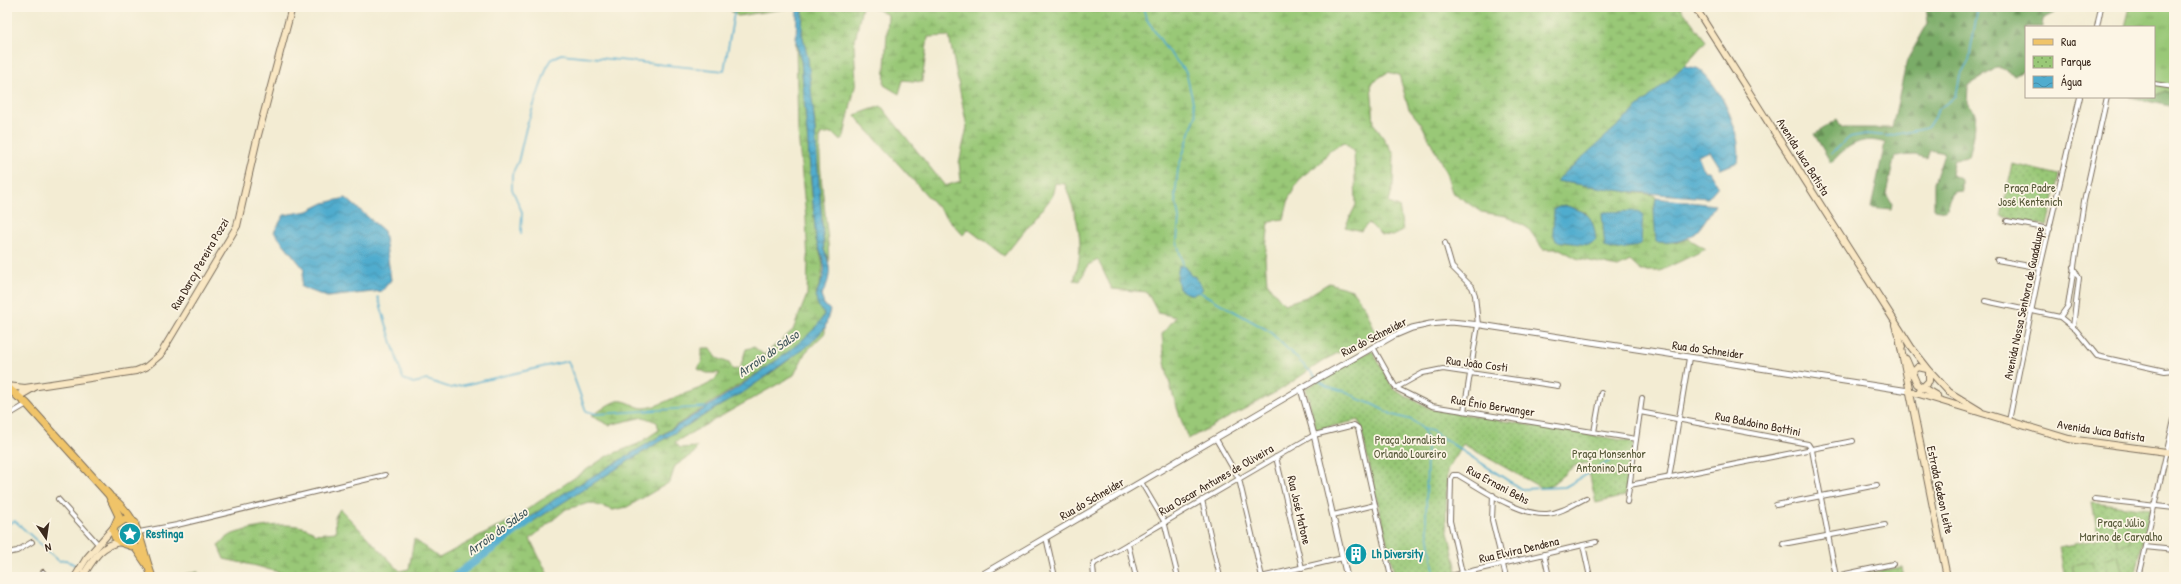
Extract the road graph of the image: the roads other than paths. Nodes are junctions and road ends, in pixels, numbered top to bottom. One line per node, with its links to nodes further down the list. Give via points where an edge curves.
1 (292, 7): 31 (main road, Rua Darcy Pereira Pozzi, via 237,226 160,355 150,365 136,371)
2 (1695, 7): 18 (main road, Avenida Juca Batista)
3 (2101, 7): 4 (street)
4 (2097, 26)
5 (2155, 84): 6 (street)
6 (2174, 87)
7 (2080, 98): 10 (street, Avenida Nossa Senhora de Guadalupe)
8 (2107, 98): 13 (street, via 2095,144)
9 (2008, 221): 10 (street)
10 (2050, 229): 14 (street, Avenida Nossa Senhora de Guadalupe)
11 (1445, 243): 19 (street, via 1452,267 1472,287)
12 (1997, 260): 14 (street)
13 (2073, 267): 17 (street, via 2068,306); 20 (street, via 2079,278)
14 (2040, 268): 16 (street, Avenida Nossa Senhora de Guadalupe)
15 (1985, 301): 16 (street)
16 (2032, 311): 17 (street); 51 (street, Avenida Nossa Senhora de Guadalupe)
17 (2060, 317): 20 (street)
18 (1892, 318): 21 (main road, Avenida Juca Batista); 24 (main road, Avenida Juca Batista)
19 (1478, 325): 22 (street, Rua do Schneider, via 1451,322 1430,324 1412,328); 23 (street, Rua do Schneider); 26 (street)
20 (2073, 327): 25 (street, via 2097,356 2165,371)
21 (1900, 343): 27 (main road, Avenida Juca Batista); 28 (main road, Avenida Juca Batista)
22 (1373, 347): 32 (street, Rua do Schneider); 33 (street)
23 (1689, 358): 36 (street, Rua do Schneider); 49 (street)
24 (1929, 370): 27 (main road, via 1921,366); 34 (main road, via 1930,378); 46 (main road, Avenida Juca Batista, via 1949,392)
25 (2174, 370)
26 (1470, 372): 29 (street, Rua João Costi); 33 (street, Rua João Costi, via 1443,369 1423,373); 45 (street)
27 (1911, 373): 28 (main road); 34 (main road, Avenida Juca Batista)
28 (1908, 383): 36 (street); 37 (main road, Avenida Juca Batista)
29 (1558, 386)
30 (24, 388): 31 (main road, Rua Darcy Pereira Pozzi); 35 (main road, Rua Darcy Pereira Pozzi); 40 (main road)
31 (35, 388): 40 (main road, Rua Darcy Pereira Pozzi); 43 (main road, via 28,396)
32 (1301, 388): 53 (street); 54 (street, Rua do Schneider)
33 (1396, 388): 45 (street, Rua Ênio Berwanger, via 1432,406)
34 (1922, 388): 39 (main road); 42 (main road, Avenida Juca Batista)
35 (8, 389): 40 (main road)
36 (1902, 389): 37 (street, Rua do Schneider)
37 (1909, 391): 39 (main road, Avenida Juca Batista); 44 (main road, Estrada Gedeon Leite)
38 (1601, 393): 52 (street)
39 (1917, 393): 42 (main road, Avenida Juca Batista); 44 (main road)
40 (18, 397): 43 (main road)
41 (1642, 398): 47 (street)
42 (1950, 402): 46 (main road, Avenida Juca Batista)
43 (27, 404): 48 (street); 67 (main road)
44 (1912, 408): 124 (main road, Estrada Gedeon Leite)
45 (1464, 411): 52 (street, Rua Ênio Berwanger)
46 (1980, 411): 51 (main road, Avenida Juca Batista)
47 (1640, 412): 49 (street, Rua Baldoino Bottini); 55 (street)
48 (7, 416)
49 (1679, 419): 57 (street, Rua Baldoino Bottini, via 1808,444); 63 (street)
50 (2174, 420): 58 (street)
51 (2009, 421): 58 (main road, Avenida Juca Batista, via 2069,439)
52 (1594, 432): 55 (street, Rua Ênio Berwanger)
53 (1314, 435): 60 (street, Rua Oscar Antunes de Oliveira); 75 (street, Rua Oscar Antunes de Oliveira, via 1356,426); 79 (street)
54 (1216, 439): 62 (street); 64 (street, Rua do Schneider)
55 (1636, 439): 66 (street)
56 (1853, 441): 57 (street)
57 (1812, 450): 63 (street); 69 (street, Rua Baldoino Bottini)
58 (2167, 452): 59 (main road, Avenida Juca Batista); 77 (street)
59 (2174, 453)
60 (1276, 458): 62 (street, Rua Oscar Antunes de Oliveira); 102 (street, Rua José Matone)
61 (385, 475): 84 (street)
62 (1239, 478): 73 (street, Rua Oscar Antunes de Oliveira); 115 (street)
63 (1669, 478): 66 (street)
64 (1141, 482): 80 (street); 85 (street, Rua do Schneider)
65 (1877, 485): 69 (street)
66 (1630, 486): 74 (street)
67 (109, 495): 81 (main road); 83 (main road, via 118,516)
68 (1493, 495): 70 (street, Rua Ernani Behs, via 1530,513 1546,514 1558,512); 99 (street, via 1492,520); 104 (street, Rua Ernani Behs, via 1458,475 1453,475 1451,479 1450,521)
69 (1821, 496): 76 (street); 86 (street, Rua Baldoino Bottini)
70 (1586, 498)
71 (58, 499): 90 (street)
72 (2095, 499): 77 (street)
73 (1202, 500): 80 (street, Rua Oscar Antunes de Oliveira); 114 (street)
74 (1627, 502)
75 (1375, 505): 79 (street); 117 (street)
76 (1776, 505)
77 (2155, 505): 78 (street); 94 (street)
78 (2174, 508)
79 (1333, 515): 98 (street)
80 (1164, 521): 91 (street, Rua Oscar Antunes de Oliveira); 113 (street)
81 (136, 523): 83 (main road, via 125,519); 84 (main road)
82 (1885, 525): 86 (street)
83 (114, 527): 88 (main road, via 115,537); 90 (main road)
84 (139, 532): 88 (main road, via 135,539); 101 (main road)
85 (1046, 537): 109 (street, Rua do Schneider); 110 (street)
86 (1829, 537): 92 (street); 123 (street, Rua Baldoino Bottini)
87 (32, 542): 96 (street, via 17,551)
88 (124, 542): 101 (main road, via 140,552); 107 (main road, via 113,543 101,550)
89 (1596, 542): 93 (street, Rua Elvira Dendena)
90 (98, 544): 106 (main road)
91 (1128, 544): 111 (street, Rua Oscar Antunes de Oliveira, via 1095,563); 112 (street)
92 (1783, 544)
93 (1583, 545): 97 (street, Rua Elvira Dendena); 121 (street)
94 (2145, 547): 95 (street); 125 (street)
95 (2174, 550)
96 (7, 553)
97 (1544, 554): 99 (street, Rua Elvira Dendena); 120 (street)
98 (1342, 558): 102 (street); 116 (street)
99 (1503, 564): 104 (street, Rua Elvira Dendena); 119 (street)
100 (1893, 564): 123 (street)
101 (148, 566): 108 (main road)
102 (1302, 568): 115 (street)
103 (43, 572): 105 (street)
104 (1462, 575): 118 (street, Rua Elvira Dendena)
105 (47, 577)
106 (75, 577)
107 (82, 577)
108 (152, 577)
109 (978, 577)
110 (1055, 577)
111 (1094, 577)
112 (1136, 577)
113 (1178, 577)
114 (1220, 577)
115 (1261, 577)
116 (1347, 577)
117 (1391, 577)
118 (1446, 577)
119 (1506, 577)
120 (1549, 577)
121 (1590, 577)
122 (1831, 577): 123 (street)
123 (1836, 577)
124 (1947, 577)
125 (2138, 577)

